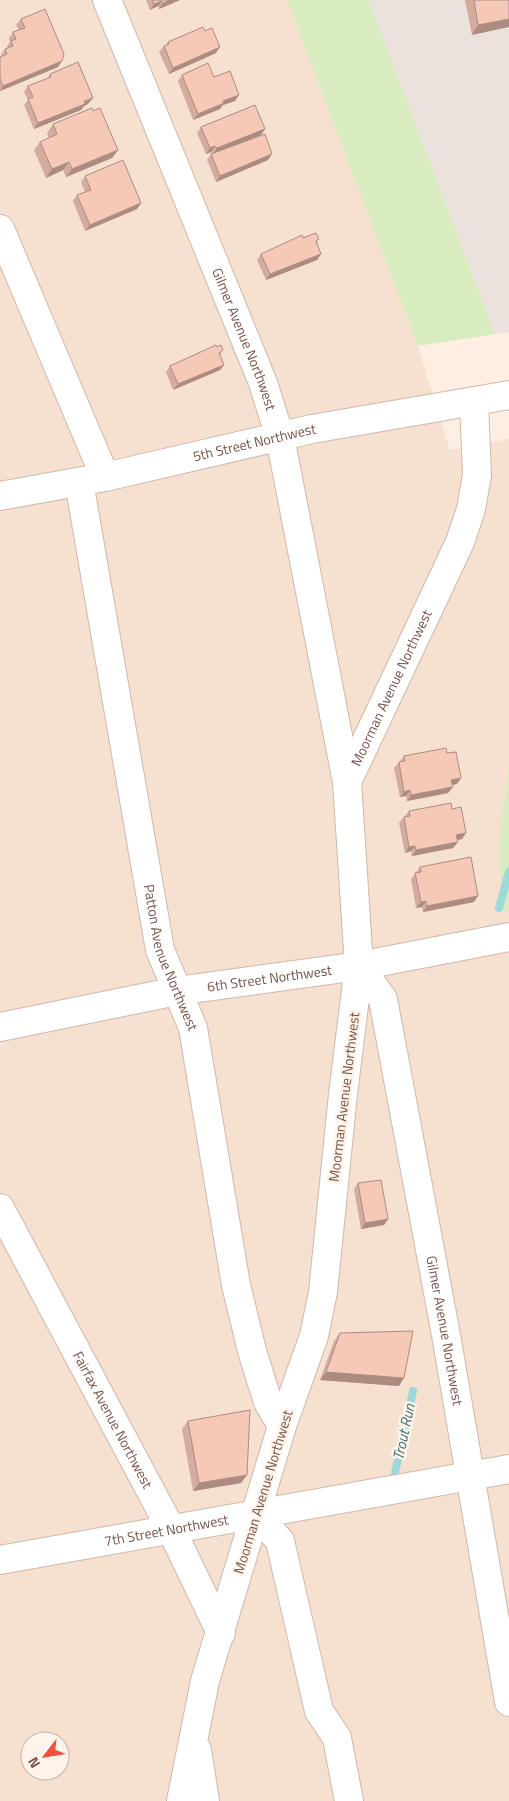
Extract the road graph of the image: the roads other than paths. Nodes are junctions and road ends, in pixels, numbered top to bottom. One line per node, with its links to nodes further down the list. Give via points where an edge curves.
1 (107, 0): 5 (street, Gilmer Avenue Northwest, via 263,383)
2 (0, 229): 6 (street, Patton Avenue Northwest)
3 (509, 395): 4 (street, 5th Street Northwest)
4 (474, 401): 5 (street, 5th Street Northwest); 8 (street, Moorman Avenue Northwest, via 476,475 468,518 460,542)
5 (280, 437): 6 (street, 5th Street Northwest); 8 (street, Gilmer Avenue Northwest)
6 (92, 480): 7 (street, 5th Street Northwest); 11 (street, Patton Avenue Northwest, via 160,950)
7 (0, 496)
8 (347, 782): 10 (street, Moorman Avenue Northwest)
9 (509, 937): 10 (street, 6th Street Northwest)
10 (359, 966): 11 (street, 6th Street Northwest); 14 (street, Moorman Avenue Northwest, via 323,1292 314,1336); 16 (street, Gilmer Avenue Northwest, via 383,999 446,1335)
11 (177, 991): 12 (street, 6th Street Northwest); 14 (street, Patton Avenue Northwest, via 193,1028 236,1285 268,1402)
12 (0, 1027)
13 (0, 1208): 18 (street, Fairfax Avenue Northwest)
14 (282, 1426): 17 (street, Moorman Avenue Northwest)
15 (509, 1469): 16 (street, 7th Street Northwest)
16 (468, 1476): 17 (street, 7th Street Northwest); 21 (street, Gilmer Avenue Northwest)
17 (256, 1514): 18 (street, 7th Street Northwest); 20 (street, Moorman Avenue Northwest); 25 (street, via 280,1541 319,1710 338,1738)
18 (171, 1530): 19 (street, 7th Street Northwest); 20 (street, Fairfax Avenue Northwest)
19 (0, 1560)
20 (221, 1632): 22 (street, Moorman Avenue Northwest, via 205,1681)
21 (509, 1702)
22 (194, 1732): 23 (street, Moorman Avenue Northwest); 24 (street)
23 (181, 1801)
24 (205, 1801)
25 (350, 1801)

